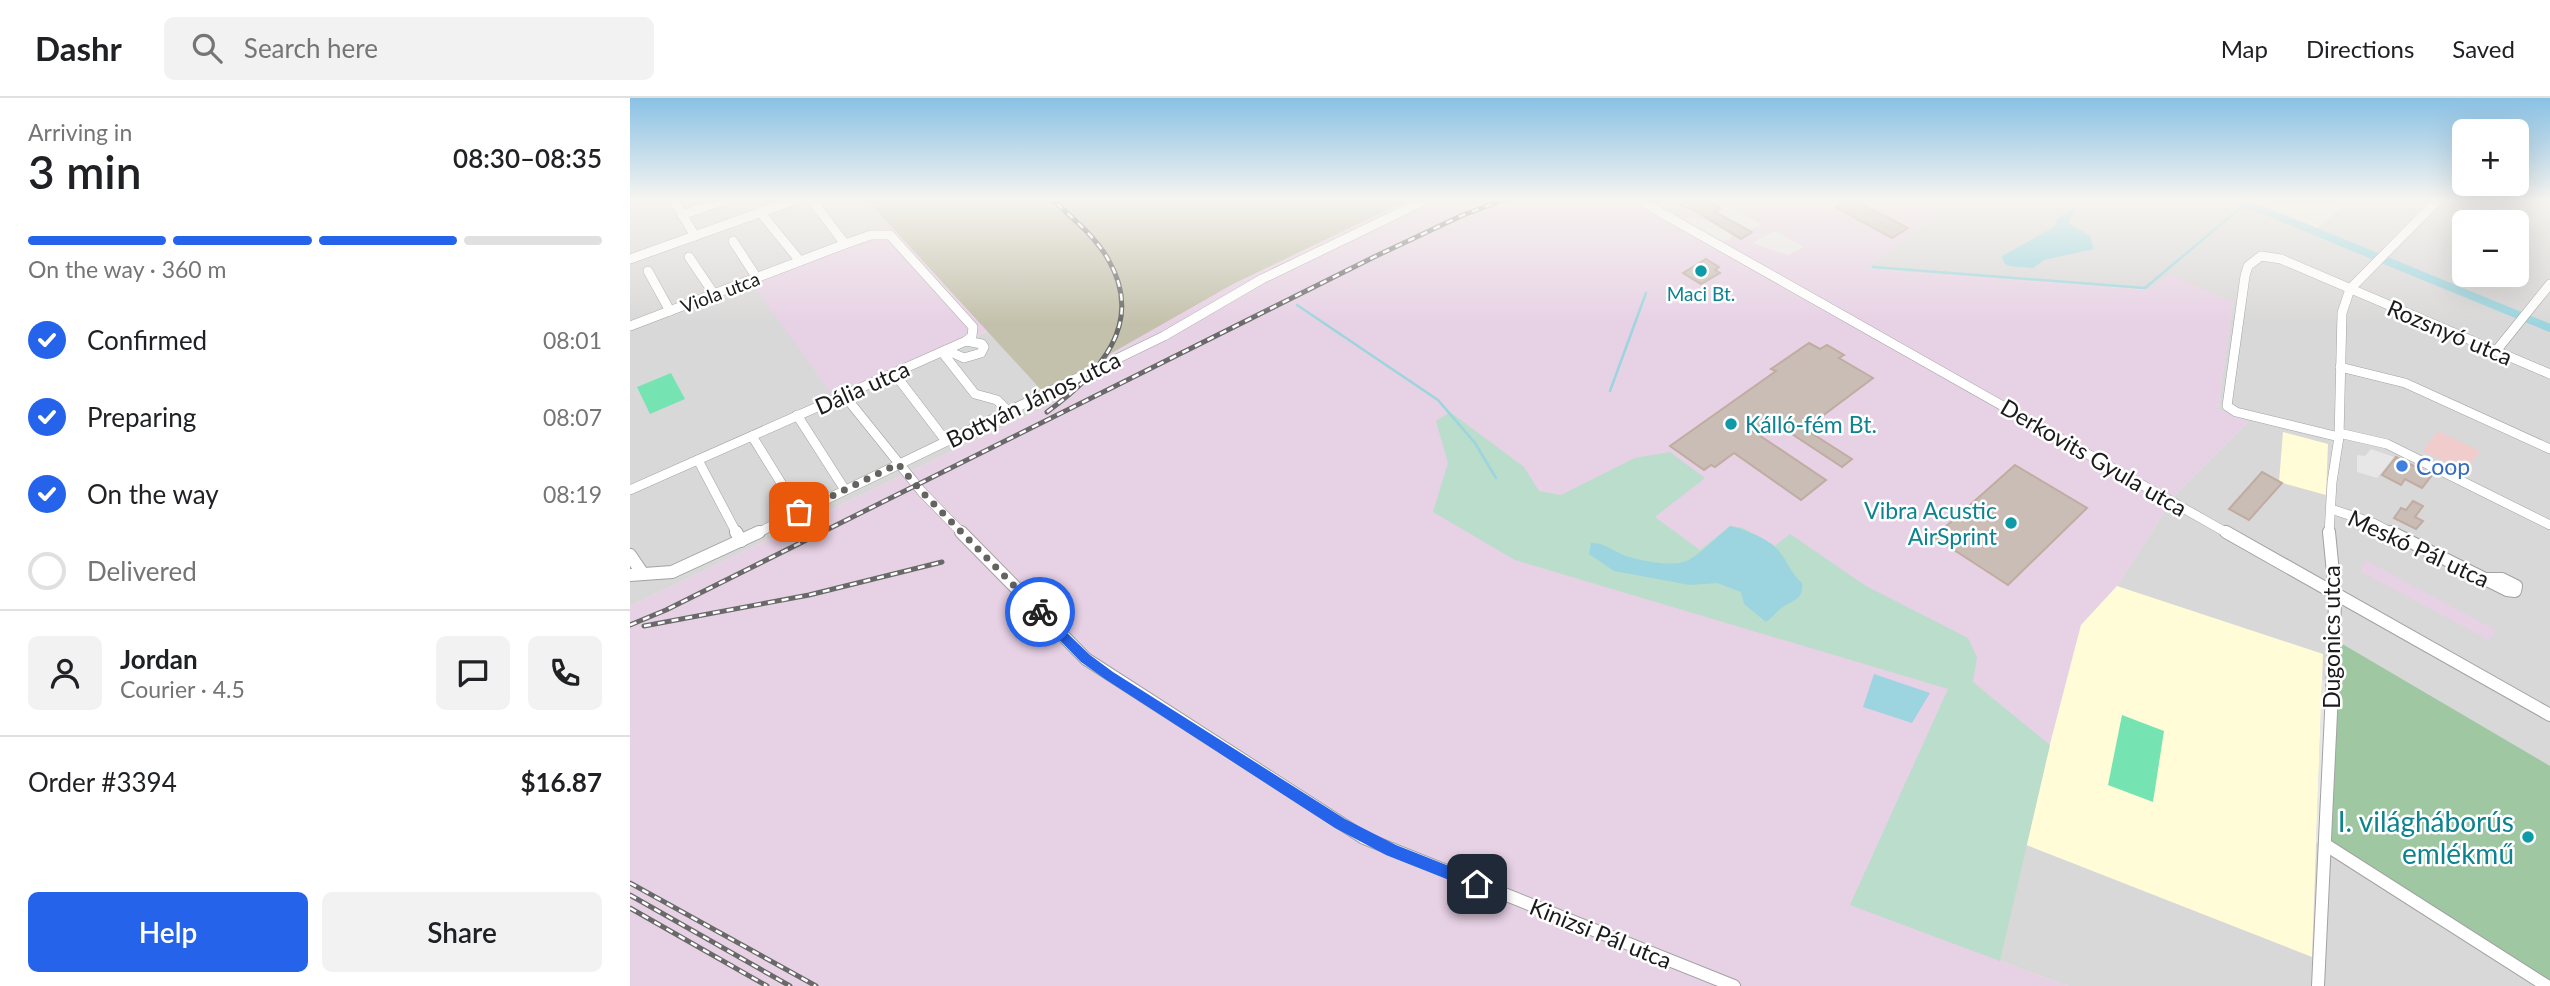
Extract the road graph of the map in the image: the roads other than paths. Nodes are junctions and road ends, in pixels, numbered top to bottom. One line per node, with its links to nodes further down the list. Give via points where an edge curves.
1 (682, 240): 12 (street)
2 (783, 240): 13 (street)
3 (842, 240): 10 (street)
4 (855, 240): 10 (street, Viola utca)
5 (896, 240): 21 (street, Viola utca, via 973,327)
6 (1342, 240): 28 (street, Bottyán János utca, via 1262,279 1164,336)
7 (1710, 240): 46 (street, Derkovits Gyula utca)
8 (2398, 240): 17 (street)
9 (733, 241): 15 (street)
10 (845, 244): 13 (street, Viola utca)
11 (689, 257): 18 (street)
12 (630, 259)
13 (800, 261): 15 (street, Viola utca)
14 (648, 271): 19 (street)
15 (757, 278): 18 (street, Viola utca)
16 (2549, 288): 23 (street)
17 (2350, 289): 23 (street, Rozsnyó utca); 24 (street, Dugonics utca, via 2342,313); 30 (street, Rozsnyó utca, via 2274,256 2260,256 2250,263 2227,406 2236,412)
18 (714, 294): 19 (street, Viola utca)
19 (670, 311): 20 (street, Viola utca)
20 (630, 326)
21 (966, 341): 22 (street, Dália utca); 22 (street, via 982,344 981,353 964,358)
22 (944, 351): 25 (street, Dália utca); 28 (street, via 975,394 997,400)
23 (2496, 351): 26 (street, Rozsnyó utca)
24 (2340, 367): 30 (street, Dugonics utca); 33 (street, via 2405,383)
25 (894, 373): 27 (street, Dália utca); 32 (street)
26 (2550, 374)
27 (844, 395): 29 (street, Dália utca); 35 (street, Kinizsi Pál utca)
28 (1008, 411): 32 (street, Bottyán János utca)
29 (797, 415): 31 (street, Dália utca); 36 (street)
30 (2339, 435): 38 (street, Dugonics utca); 40 (street, via 2388,444)
31 (752, 436): 34 (street, Dália utca); 39 (street)
32 (946, 442): 35 (street, Bottyán János utca)
33 (2550, 449)
34 (698, 460): 37 (street, Dália utca); 41 (street)
35 (898, 464): 36 (street, Bottyán János utca); 49 (street, Kinizsi Pál utca, via 1086,659 1310,805 1391,850)
36 (845, 490): 39 (street, Bottyán János utca)
37 (630, 491)
38 (2331, 509): 45 (street, Meskó Pál utca, via 2373,523 2486,579 2494,577 2516,586 2515,591); 46 (street, Dugonics utca)
39 (799, 512): 41 (street, Bottyán János utca)
40 (2550, 525)
41 (741, 541): 43 (street, Bottyán János utca, via 672,572)
42 (630, 555): 43 (street)
43 (643, 574): 44 (street, Bottyán János utca)
44 (630, 575)
45 (2507, 590)
46 (2334, 593): 47 (street, Derkovits Gyula utca); 48 (street, Dugonics utca)
47 (2548, 709)
48 (2326, 845): 50 (street, Dugonics utca); 51 (street)
49 (1734, 986)
50 (2318, 986)
51 (2547, 986)

